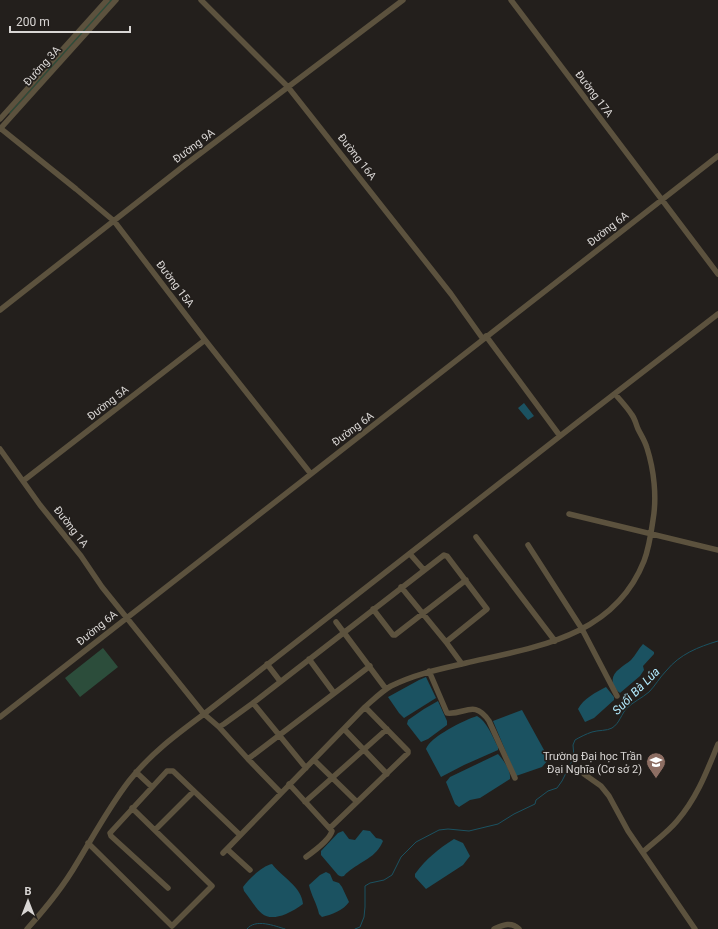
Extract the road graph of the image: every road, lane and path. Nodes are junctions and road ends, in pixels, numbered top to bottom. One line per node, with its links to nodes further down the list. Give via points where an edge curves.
1 (107, 0): 7 (street, Đường 3A)
2 (116, 0): 8 (street, Đường 3A)
3 (201, 0): 6 (street, Đường 16A)
4 (403, 0): 6 (street, Đường 9A)
5 (511, 0): 10 (street, Đường 17A)
6 (288, 87): 11 (street, Đường 9A); 15 (street, Đường 16A)
7 (0, 119)
8 (0, 129): 11 (street, Đường 15A)
9 (718, 156): 10 (street, Đường 6A)
10 (662, 200): 12 (street, Đường 17A); 15 (street, Đường 6A)
11 (114, 221): 13 (street, Đường 9A); 16 (street, Đường 15A)
12 (718, 274)
13 (0, 310)
14 (718, 314): 17 (street)
15 (484, 338): 18 (street, Đường 16A); 20 (street, Đường 6A)
16 (205, 340): 20 (street, Đường 15A); 21 (street, Đường 5A)
17 (615, 394): 18 (street); 23 (street, via 633,416 647,447 653,469 654,514)
18 (560, 436): 27 (street)
19 (0, 449): 21 (street, Đường 1A)
20 (311, 474): 33 (street, Đường 6A)
21 (23, 481): 33 (street, Đường 1A)
22 (569, 514): 23 (street)
23 (651, 534): 26 (street); 35 (street, via 644,561 631,587 605,614)
24 (476, 537): 37 (street)
25 (528, 545): 35 (street)
26 (718, 550)
27 (410, 554): 28 (street); 40 (street)
28 (424, 570): 29 (street, via 444,555); 30 (street)
29 (466, 580): 32 (street); 38 (street, via 487,608)
30 (401, 587): 31 (street); 32 (street)
31 (373, 609): 32 (street, via 394,635); 36 (street)
32 (423, 614): 38 (street)
33 (126, 618): 50 (street, Đường 1A); 51 (street, Đường 6A)
34 (336, 622): 36 (street)
35 (582, 629): 37 (street); 47 (street)
36 (344, 632): 39 (street); 42 (street)
37 (555, 641): 41 (street)
38 (446, 642): 41 (street)
39 (309, 658): 44 (street); 46 (street)
40 (267, 664): 44 (street); 50 (street)
41 (462, 664): 43 (street)
42 (370, 666): 45 (street); 46 (street)
43 (429, 671): 45 (street); 65 (street, via 447,713 467,709 480,710 489,720)
44 (280, 681): 48 (street)
45 (386, 689): 49 (street)
46 (334, 693): 55 (street)
47 (617, 696)
48 (253, 703): 52 (street); 55 (street)
49 (365, 707): 53 (street); 54 (street)
50 (204, 714): 52 (street, Đường 1A); 61 (street, via 175,736)
51 (0, 717)
52 (219, 726): 58 (street, Đường 1A)
53 (344, 729): 57 (street); 59 (street)
54 (387, 729): 57 (street); 62 (street, via 408,751)
55 (279, 735): 58 (street); 60 (street)
56 (718, 744): 77 (street, via 701,785 677,821)
57 (364, 750): 62 (street); 64 (street)
58 (248, 759): 69 (street, Đường 1A)
59 (314, 760): 60 (street); 64 (street)
60 (306, 768): 66 (street)
61 (136, 772): 67 (street); 76 (street, via 114,800)
62 (387, 774): 71 (street)
63 (584, 774): 77 (street, via 601,786 609,796)
64 (332, 778): 70 (street); 71 (street)
65 (515, 778)
66 (289, 784): 69 (street); 70 (street)
67 (152, 787): 68 (street, via 170,770); 72 (street)
68 (194, 791): 74 (street); 75 (street)
69 (281, 793): 75 (street)
70 (305, 802): 73 (street)
71 (357, 802): 73 (street)
72 (132, 808): 74 (street); 80 (street, via 112,830 111,836)
73 (330, 828): 78 (street, via 331,834)
74 (156, 830): 76 (street, via 212,886 172,926)
75 (240, 835): 79 (street, via 225,851)
76 (88, 844): 81 (street, via 52,900)
77 (643, 852): 84 (street)
78 (306, 857)
79 (250, 870)
80 (168, 888)
81 (28, 929)
82 (494, 929): 83 (street, via 510,924)
83 (519, 929)
84 (695, 929)

